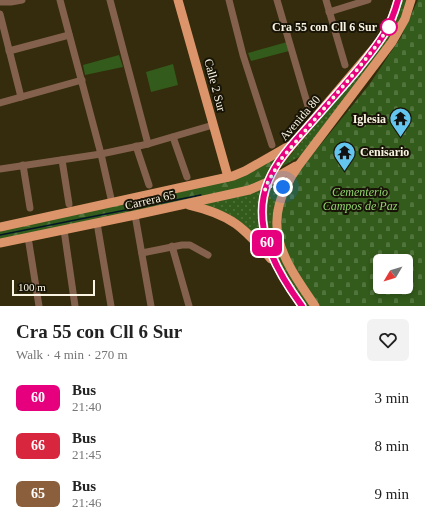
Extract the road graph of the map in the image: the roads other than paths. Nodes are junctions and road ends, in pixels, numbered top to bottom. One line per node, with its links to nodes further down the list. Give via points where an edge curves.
1 (22, 0): 11 (street)
2 (60, 0): 14 (street)
3 (110, 0): 23 (street)
4 (178, 0): 21 (main road, Calle 2 Sur)
5 (229, 0): 25 (street, via 243,55)
6 (277, 0): 20 (street)
7 (326, 0): 12 (street)
8 (368, 0): 12 (street)
9 (398, 0): 24 (main road, Avenida 80, via 389,28 376,46)
10 (411, 0): 30 (main road, via 405,19 392,42)
11 (0, 2)
12 (329, 12): 16 (street)
13 (0, 14): 15 (street)
14 (69, 35): 15 (street); 17 (street)
15 (9, 51): 18 (street)
16 (344, 65)
17 (82, 80): 18 (street); 27 (street)
18 (21, 97): 19 (street)
19 (0, 103)
20 (308, 106)
21 (213, 125): 22 (street); 33 (main road, Calle 2 Sur)
22 (173, 137): 23 (street); 32 (street)
23 (148, 144): 26 (street)
24 (293, 144): 33 (main road, Carrera 65, via 245,171); 35 (main road, Avenida 80)
25 (272, 145)
26 (136, 146): 27 (street); 34 (street)
27 (101, 154): 28 (street); 37 (street)
28 (62, 160): 29 (street); 38 (street)
29 (23, 165): 31 (street); 40 (street)
30 (299, 165): 35 (main road, Carrera 65); 36 (main road)
31 (0, 169)
32 (187, 177)
33 (228, 177): 37 (main road, Carrera 65)
34 (149, 185)
35 (267, 186): 36 (main road, via 275,183); 39 (main road, Carrera 65); 50 (main road, Avenida 80, via 262,212 263,224)
36 (284, 189): 57 (main road, via 277,215 277,236 289,267)
37 (112, 203): 43 (main road, Carrera 65)
38 (69, 204)
39 (186, 204): 41 (main road, Carrera 65); 50 (main road, via 231,219)
40 (30, 208)
41 (135, 216): 42 (main road, Carrera 65); 48 (street)
42 (97, 223): 44 (main road, Carrera 65); 53 (street)
43 (0, 227)
44 (64, 230): 45 (main road, Carrera 65); 52 (street)
45 (28, 237): 46 (main road, Carrera 65); 51 (street)
46 (0, 243)
47 (172, 246): 48 (street); 49 (street, via 190,245); 55 (street)
48 (142, 253): 54 (street)
49 (208, 255)
50 (276, 265): 56 (main road, Avenida 80)
51 (39, 306)
52 (75, 306)
53 (110, 306)
54 (151, 306)
55 (189, 306)
56 (302, 306)
57 (315, 306)

